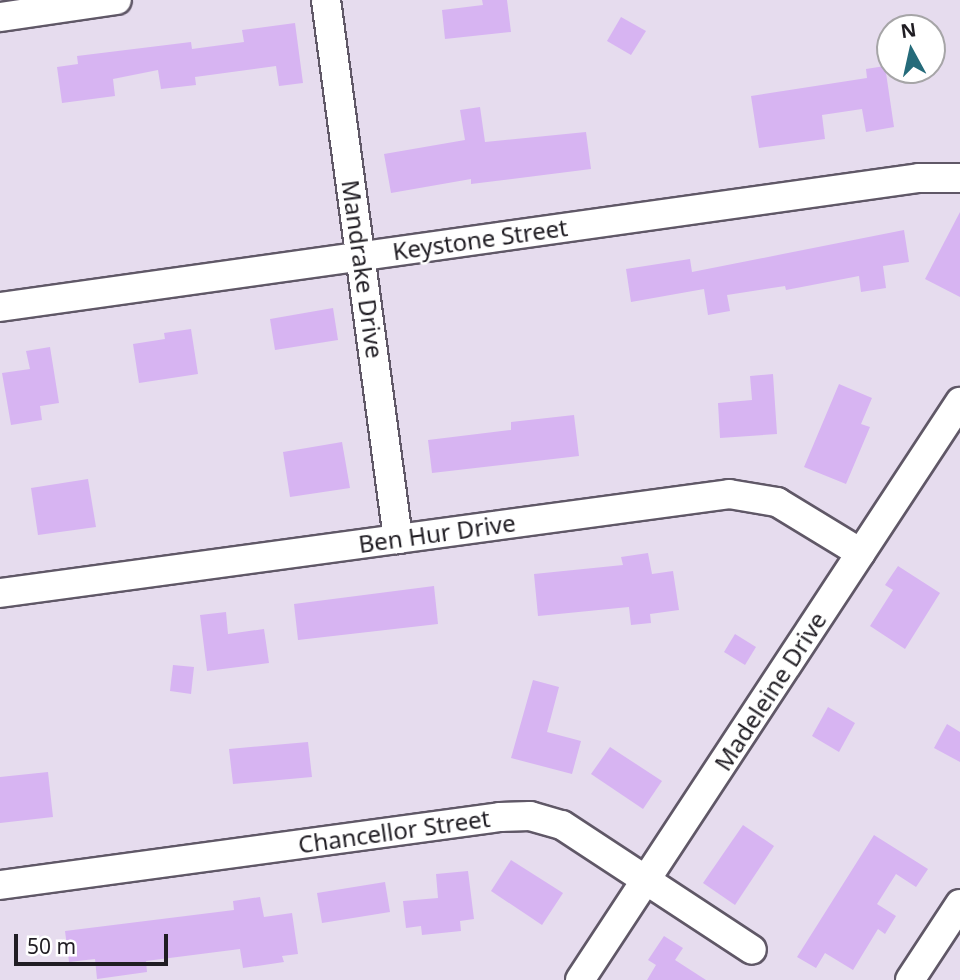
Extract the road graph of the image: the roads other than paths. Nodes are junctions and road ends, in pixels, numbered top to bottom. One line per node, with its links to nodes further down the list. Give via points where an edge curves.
1 (117, 0): 3 (street)
2 (326, 0): 5 (street, Mandrake Drive)
3 (0, 17)
4 (960, 178): 5 (street, Keystone Street, via 919,178)
5 (362, 255): 6 (street, Keystone Street); 8 (street, Mandrake Drive)
6 (0, 307)
7 (960, 402): 9 (street, Madeleine Drive)
8 (398, 539): 9 (street, Ben Hur Drive, via 746,493 776,502); 10 (street, Ben Hur Drive)
9 (860, 553): 11 (street, Madeleine Drive)
10 (0, 593)
11 (645, 880): 12 (street, Chancellor Street, via 562,825 520,816); 14 (street, Chancellor Street); 15 (street, Madeleine Drive)
12 (0, 885)
13 (960, 904): 16 (street)
14 (752, 950)
15 (580, 980)
16 (910, 980)

